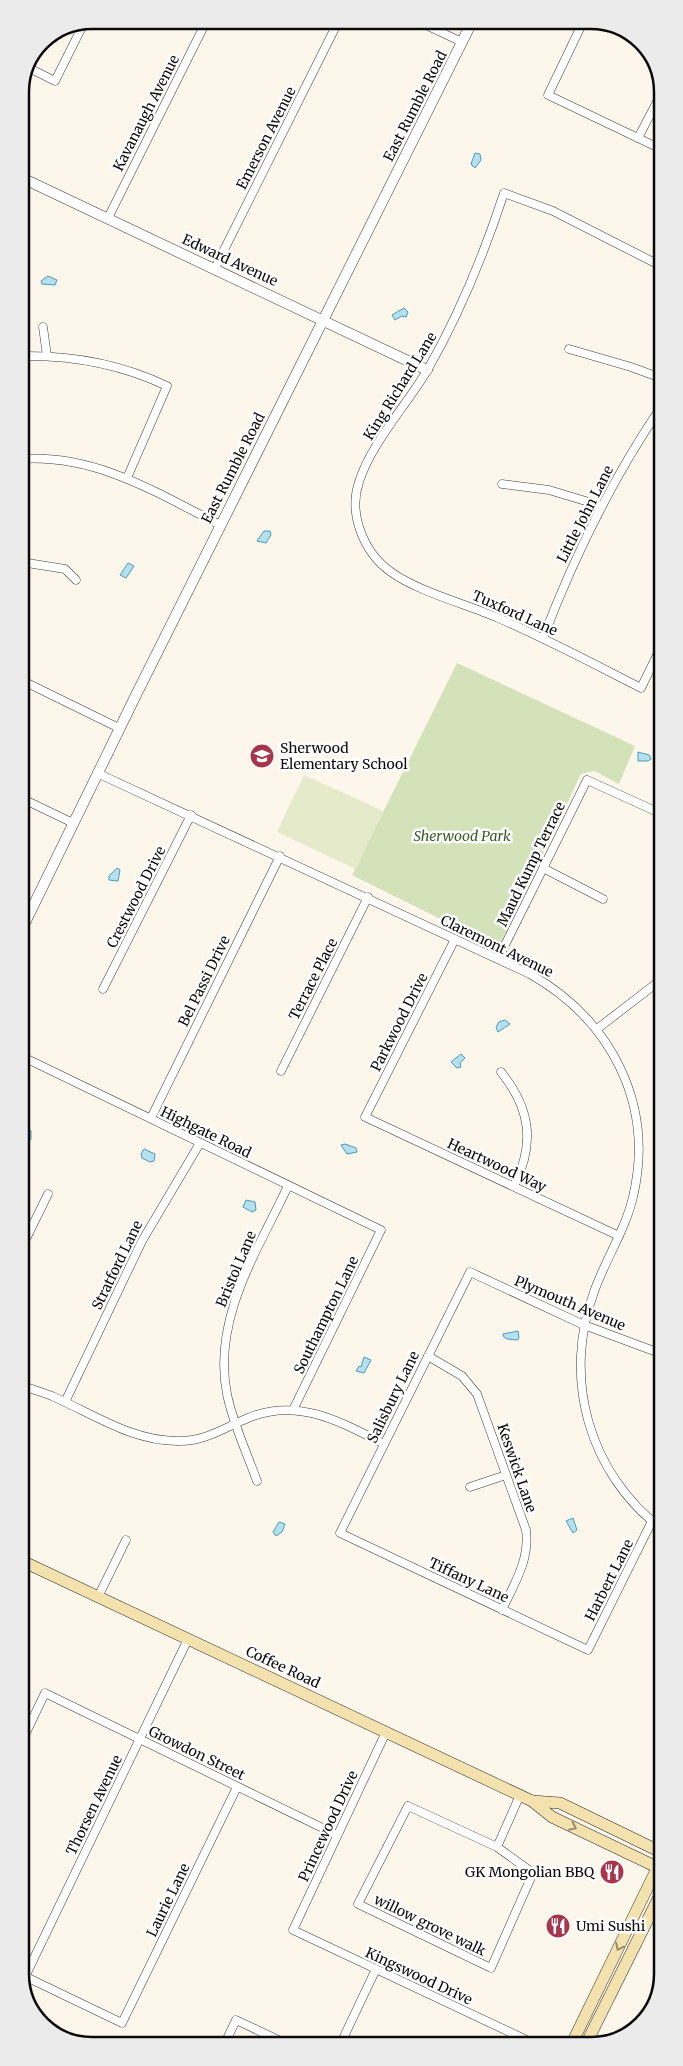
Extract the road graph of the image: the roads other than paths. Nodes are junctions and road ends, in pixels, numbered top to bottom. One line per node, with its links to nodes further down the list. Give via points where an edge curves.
1 (202, 29): 13 (street, Kavanaugh Avenue)
2 (334, 29): 15 (street, Emerson Avenue)
3 (434, 29): 7 (street)
4 (468, 29): 7 (street, East Rumble Road)
5 (580, 29): 10 (street, via 548,95)
6 (81, 30): 8 (street, via 55,81)
7 (462, 42): 16 (street, East Rumble Road)
8 (33, 70)
9 (654, 107): 10 (street)
10 (638, 138): 11 (street)
11 (654, 146)
12 (29, 181): 13 (street, Edward Avenue)
13 (108, 218): 15 (street, Edward Avenue)
14 (654, 262): 21 (street, King Richard Lane, via 552,211 504,193 462,304)
15 (215, 268): 16 (street, Edward Avenue)
16 (324, 319): 21 (street, Edward Avenue); 28 (street, East Rumble Road)
17 (43, 327): 20 (street)
18 (569, 349): 22 (street)
19 (29, 356): 20 (street)
20 (47, 356): 25 (street, via 103,364 167,386)
21 (428, 370): 30 (street, King Richard Lane, via 381,440 359,482 356,508 360,529)
22 (654, 375)
23 (654, 419): 27 (street, Little John Lane)
24 (29, 459): 25 (street, via 98,467)
25 (127, 478): 28 (street)
26 (502, 484): 27 (street, via 549,490)
27 (602, 506): 32 (street, Little John Lane)
28 (220, 525): 35 (street, East Rumble Road)
29 (29, 563): 31 (street, via 65,569)
30 (380, 563): 32 (street, Tuxford Lane, via 411,584)
31 (76, 580)
32 (543, 638): 33 (street, Tuxford Lane, via 641,688)
33 (654, 661)
34 (29, 684): 35 (street)
35 (120, 728): 36 (street, East Rumble Road)
36 (97, 773): 39 (street, Claremont Avenue); 40 (street, East Rumble Road)
37 (29, 802): 40 (street)
38 (654, 810): 42 (street, Maud Kump Terrace, via 587,780)
39 (191, 816): 41 (street, Claremont Avenue); 49 (street, Crestwood Drive)
40 (73, 823): 45 (street, East Rumble Road)
41 (280, 856): 43 (street, Claremont Avenue); 55 (street, Bel Passi Drive)
42 (543, 868): 44 (street); 47 (street, Maud Kump Terrace)
43 (368, 897): 46 (street, Claremont Avenue); 52 (street, Terrace Place)
44 (603, 899)
45 (29, 914)
46 (455, 939): 47 (street, Claremont Avenue); 54 (street, Parkwood Drive)
47 (498, 959): 50 (street, Claremont Avenue, via 548,984)
48 (654, 986): 50 (street)
49 (103, 989)
50 (597, 1029): 62 (street, Claremont Avenue, via 625,1079 637,1126 633,1198)
51 (29, 1060): 55 (street, Highgate Road)
52 (281, 1071)
53 (501, 1072): 58 (street, via 518,1097 527,1132 525,1158)
54 (365, 1117): 58 (street, Heartwood Way)
55 (151, 1118): 56 (street, Highgate Road)
56 (200, 1142): 57 (street, Highgate Road); 68 (street, Stratford Lane, via 142,1240)
57 (288, 1186): 60 (street, Highgate Road); 70 (street, Bristol Lane, via 238,1291 228,1323 224,1344 225,1380)
58 (514, 1186): 62 (street, Heartwood Way)
59 (48, 1194): 61 (street)
60 (381, 1230): 69 (street, Southampton Lane)
61 (29, 1234)
62 (619, 1236): 64 (street, Claremont Avenue, via 594,1290)
63 (470, 1272): 64 (street, Plymouth Avenue); 66 (street, Salisbury Lane)
64 (584, 1325): 65 (street, Plymouth Avenue); 75 (street, Claremont Avenue, via 581,1384 592,1434 620,1487)
65 (654, 1351)
66 (428, 1356): 71 (street, Salisbury Lane); 72 (street, Keswick Lane, via 455,1370 470,1384 483,1408)
67 (29, 1388): 68 (street)
68 (65, 1402): 70 (street, via 132,1433 159,1440 193,1440)
69 (293, 1410): 70 (street, via 266,1413); 71 (street, via 328,1417)
70 (236, 1424): 73 (street, Bristol Lane)
71 (384, 1444): 76 (street, Salisbury Lane)
72 (506, 1474): 74 (street); 80 (street, Keswick Lane, via 526,1530 527,1550)
73 (258, 1481)
74 (470, 1487)
75 (652, 1521): 82 (street, Harbert Lane)
76 (340, 1533): 80 (street, Tiffany Lane)
77 (126, 1540): 79 (street)
78 (29, 1564): 79 (main road, Coffee Road)
79 (98, 1596): 81 (main road, Coffee Road)
80 (502, 1610): 82 (street, Tiffany Lane)
81 (188, 1639): 84 (main road, Coffee Road); 85 (street, Thorsen Avenue)
82 (588, 1650)
83 (29, 1727): 85 (street, Growdon Street, via 46,1693)
84 (386, 1732): 87 (main road, Coffee Road); 89 (street, Princewood Drive)
85 (140, 1739): 86 (street, Growdon Street); 96 (street, Thorsen Avenue)
86 (237, 1787): 89 (street, Growdon Street); 98 (street, Laurie Lane, via 122,2023)
87 (520, 1796): 88 (main road, Coffee Road); 90 (street)
88 (532, 1801): 91 (main road, Coffee Road, via 560,1803); 92 (main road, Coffee Road, one-way to 92, via 552,1817)
89 (338, 1835): 95 (street, Princewood Drive)
90 (497, 1847): 90 (street, willow grove walk, via 408,1806 358,1904 491,1968 533,1873)
91 (654, 1850)
92 (654, 1866)
93 (654, 1881): 103 (main road, one-way to 103)
94 (654, 1907): 104 (main road)
95 (293, 1930): 97 (street, Kingswood Drive)
96 (29, 1966)
97 (376, 1969): 101 (street); 102 (street, Kingswood Drive)
98 (29, 1981)
99 (228, 2037): 100 (street, via 236,2020)
100 (272, 2037)
101 (344, 2037)
102 (520, 2037)
103 (575, 2037)
104 (589, 2037)

